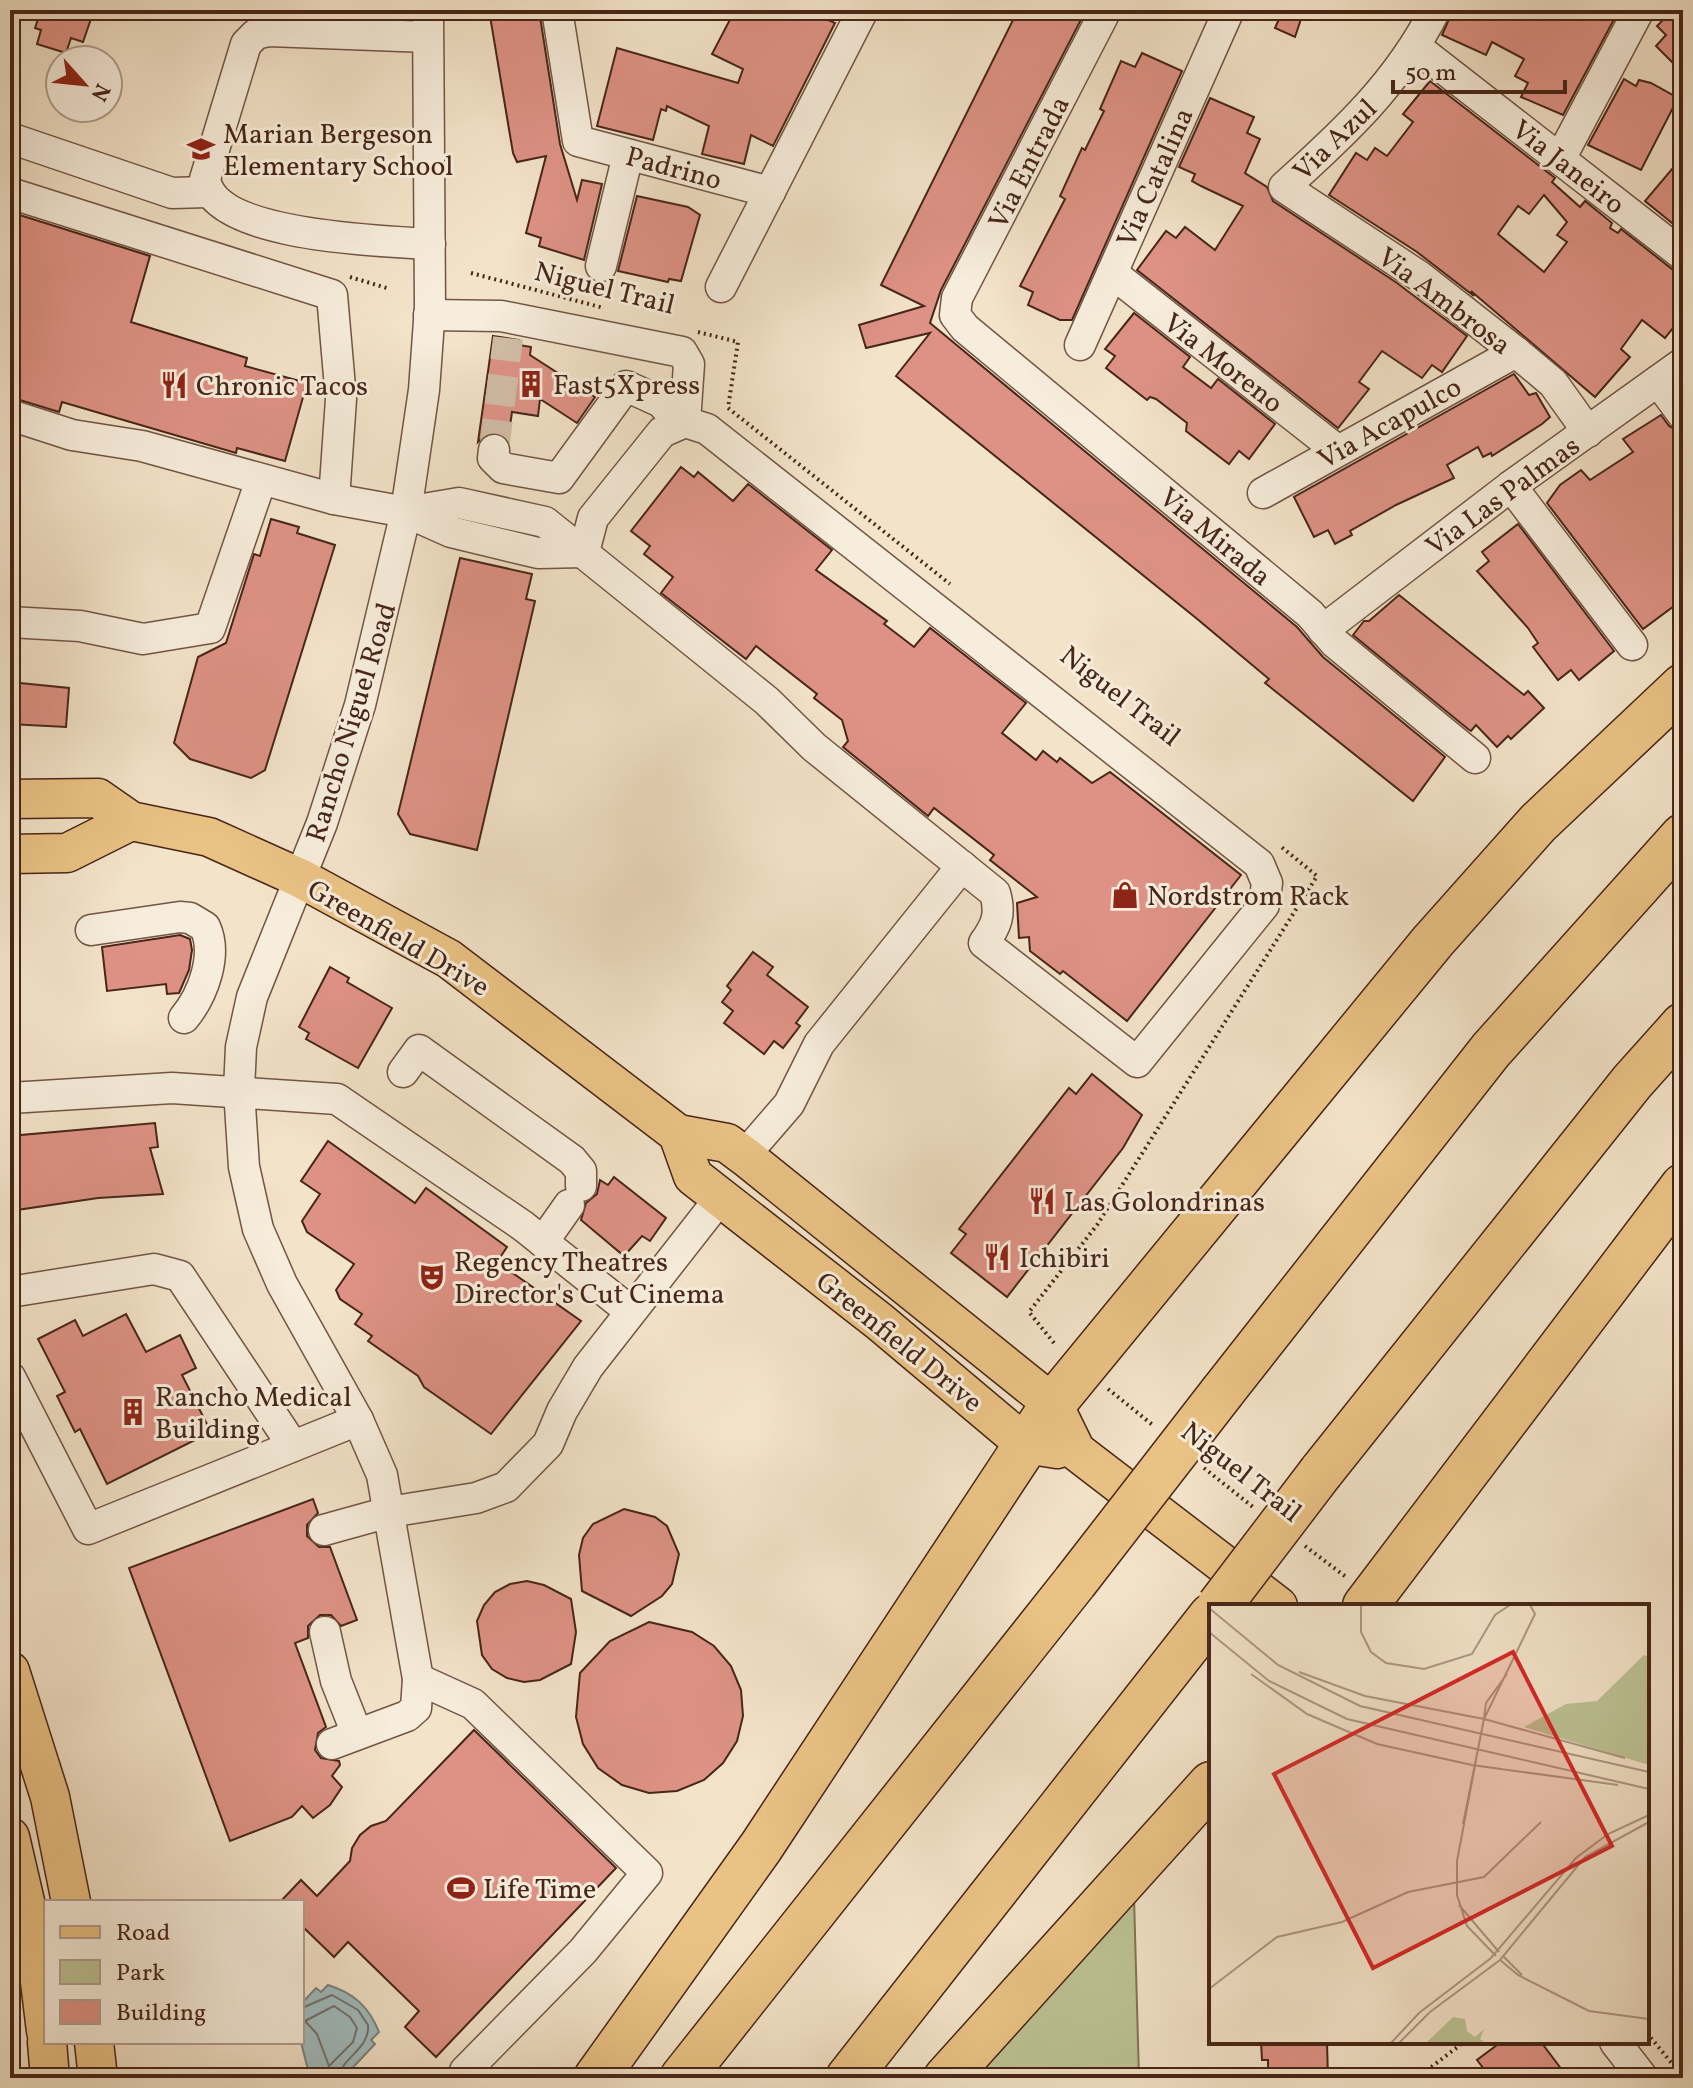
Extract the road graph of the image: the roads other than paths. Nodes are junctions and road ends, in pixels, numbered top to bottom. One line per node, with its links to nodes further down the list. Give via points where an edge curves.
1 (557, 10): 10 (street, Padrino, via 578,141)
2 (863, 10): 14 (street)
3 (1106, 10): 22 (street, Via Entrada, via 957,298)
4 (1228, 10): 19 (street, Via Catalina)
5 (1435, 10): 8 (street, Via Azul)
6 (1639, 10): 11 (street)
7 (428, 24): 13 (street, via 256,34 246,44 205,179); 16 (street, Rancho Niguel Road)
8 (1416, 47): 11 (street, Via Janeiro); 12 (street, Via Azul, via 1375,102)
9 (10, 138): 13 (street, via 172,193)
10 (628, 155): 14 (street, Padrino); 18 (street)
11 (1560, 159): 17 (street, Via Janeiro)
12 (1284, 187): 24 (street, Via Ambrosa, via 1419,276)
13 (207, 192): 16 (street, via 223,208 308,235)
14 (770, 192): 20 (street)
15 (10, 193): 36 (street, via 332,295 341,399)
16 (430, 244): 21 (street, Rancho Niguel Road)
17 (1683, 255)
18 (601, 266)
19 (1112, 273): 23 (street, Via Catalina); 32 (street, Via Moreno)
20 (721, 287)
21 (429, 315): 29 (street, via 682,352 689,364); 37 (street, Rancho Niguel Road)
22 (955, 315): 40 (street, Via Mirada)
23 (1080, 345)
24 (1516, 352): 30 (street, Via Ambrosa, via 1553,383); 32 (street, Via Acapulco)
25 (1683, 363): 26 (street, Via Las Palmas)
26 (1658, 381): 28 (street); 30 (street, Via Las Palmas)
27 (10, 415): 33 (street)
28 (1683, 415)
29 (683, 423): 31 (street, via 661,402 626,386 559,478 503,468 493,458); 38 (street, via 662,432 593,518); 48 (street, via 707,429 1259,864 1267,883 1264,905 1137,1062 984,943 1000,910 995,893)
30 (1588, 432): 34 (street, Via Las Palmas)
31 (494, 450)
32 (1337, 450): 35 (street, Via Acapulco)
33 (261, 480): 36 (street); 39 (street, via 210,628 143,639 80,626)
34 (1511, 486): 40 (street, Via Las Palmas); 41 (street)
35 (1263, 493)
36 (334, 499): 37 (street)
37 (406, 512): 38 (street, via 451,532 524,549); 49 (street, Rancho Niguel Road, via 360,705)
38 (584, 552): 48 (street)
39 (10, 622)
40 (1323, 630): 43 (street, Via Mirada)
41 (1632, 645)
42 (1683, 686): 64 (highway, via 1538,823 1433,941)
43 (1475, 758)
44 (10, 799): 45 (main road, Greenfield Drive, via 98,798)
45 (131, 821): 47 (main road, via 67,853); 49 (main road, Greenfield Drive, via 209,837)
46 (1683, 836): 89 (highway, bridge, via 1491,1050)
47 (10, 854)
48 (962, 866): 57 (street, via 819,1044 789,1104)
49 (300, 878): 54 (street, Rancho Niguel Road, via 252,997); 56 (main road, Greenfield Drive, via 449,959)
50 (91, 930): 51 (street, via 180,917 205,927 207,971)
51 (184, 1018)
52 (1683, 1025): 72 (highway, bridge, via 1632,1082)
53 (403, 1072): 60 (street, via 419,1050 572,1160 581,1171 575,1195)
54 (239, 1090): 55 (street, via 172,1088); 60 (street, via 337,1099); 65 (street, Rancho Niguel Road, via 244,1167 258,1229 282,1284)
55 (10, 1098)
56 (678, 1134): 57 (main road, Greenfield Drive, via 727,1143); 59 (main road, Greenfield Drive, via 693,1176)
57 (744, 1156): 64 (main road, Greenfield Drive)
58 (1683, 1186): 71 (highway)
59 (721, 1197): 62 (street); 66 (main road, Greenfield Drive)
60 (543, 1242): 62 (street)
61 (10, 1292): 67 (street, via 154,1269 180,1276)
62 (630, 1311): 69 (street, via 588,1367 548,1444 506,1487 476,1498)
63 (10, 1377): 67 (street, via 88,1529)
64 (1053, 1404): 66 (highway); 68 (main road, Greenfield Drive)
65 (358, 1420): 67 (street); 69 (street, Rancho Niguel Road, via 382,1475)
66 (1025, 1444): 68 (main road, Greenfield Drive); 88 (highway, via 761,1847)
67 (293, 1446)
68 (1076, 1451): 73 (main road, Greenfield Drive)
69 (389, 1512): 70 (street); 77 (street, Rancho Niguel Road)
70 (324, 1530)
71 (1360, 1595)
72 (1221, 1604)
73 (1275, 1604)
74 (1209, 1619): 90 (highway)
75 (325, 1632): 77 (street, via 344,1739 407,1716 416,1708)
76 (10, 1671): 80 (main road, via 50,1797)
77 (418, 1679): 85 (street, via 473,1704 647,1873 583,1951)
78 (1209, 1786): 91 (highway)
79 (10, 1837): 81 (main road, via 36,1949)
80 (71, 1900)
81 (44, 2015)
82 (47, 2044): 86 (main road)
83 (94, 2044): 87 (main road)
84 (1617, 2044): 92 (street)
85 (465, 2071)
86 (50, 2078)
87 (98, 2078)
88 (596, 2078)
89 (682, 2078)
90 (848, 2078)
91 (946, 2078)
92 (1643, 2078)

